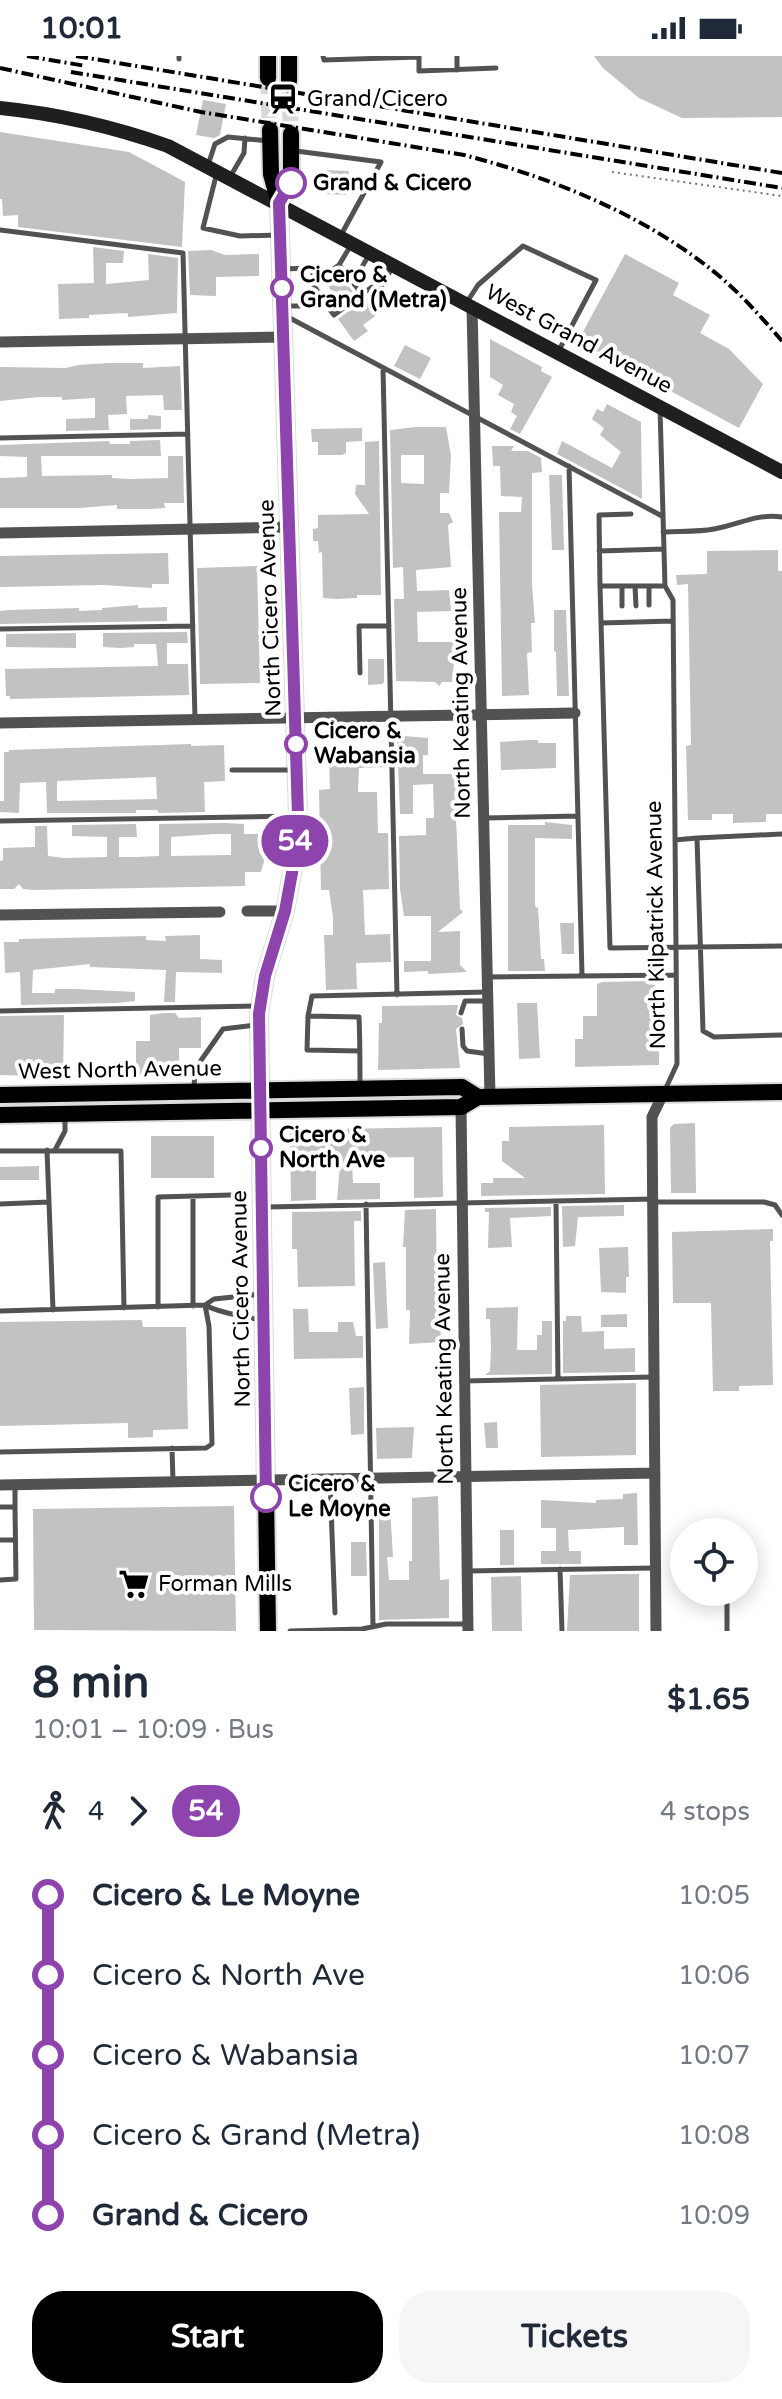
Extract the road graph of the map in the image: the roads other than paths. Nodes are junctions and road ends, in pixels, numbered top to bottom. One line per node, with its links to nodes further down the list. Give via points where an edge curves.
1 (268, 56): 8 (main road)
2 (289, 56): 9 (main road)
3 (323, 56): 4 (lane)
4 (419, 56): 7 (lane, via 419,71)
5 (457, 56): 7 (lane)
6 (496, 68): 7 (lane)
7 (457, 70)
8 (268, 78)
9 (289, 81)
10 (0, 108): 14 (main road, West Grand Avenue, via 112,126)
11 (270, 136): 12 (lane); 15 (main road, North Cicero Avenue, via 271,174)
12 (245, 138): 14 (lane, via 244,153); 14 (lane, via 228,137 215,144)
13 (291, 142): 15 (main road, North Cicero Avenue, via 291,183); 18 (lane, via 381,162)
14 (218, 171): 15 (main road, West Grand Avenue); 17 (lane, via 203,228 240,236)
15 (279, 203): 17 (main road, North Cicero Avenue); 18 (main road, West Grand Avenue)
16 (0, 230): 34 (lane, via 183,253)
17 (280, 235): 22 (main road, North Cicero Avenue)
18 (346, 240): 19 (main road, West Grand Avenue); 20 (lane)
19 (370, 253): 21 (main road, West Grand Avenue); 26 (lane)
20 (339, 265): 23 (lane); 25 (lane)
21 (393, 266): 29 (lane, via 378,292 372,287); 31 (main road, West Grand Avenue)
22 (281, 269): 25 (lane, via 313,268); 32 (main road, North Cicero Avenue)
23 (347, 274): 24 (lane); 26 (lane)
24 (339, 280)
25 (313, 284): 28 (lane)
26 (354, 285): 29 (lane)
27 (329, 287): 28 (lane)
28 (319, 294): 30 (lane)
29 (362, 294): 30 (lane, via 334,315)
30 (329, 305): 32 (lane)
31 (469, 306): 36 (main road, West Grand Avenue); 36 (lane, via 478,285 523,246 596,280); 39 (street, North Keating Avenue)
32 (283, 310): 33 (main road, North Cicero Avenue); 37 (lane)
33 (283, 337): 34 (street); 47 (main road, North Cicero Avenue)
34 (185, 339): 35 (street); 40 (lane)
35 (0, 342)
36 (557, 353): 38 (main road, West Grand Avenue)
37 (383, 368): 39 (lane); 64 (lane)
38 (660, 407): 43 (main road, West Grand Avenue); 45 (lane, North Kilpatrick Avenue)
39 (474, 418): 42 (lane); 68 (street, North Keating Avenue)
40 (188, 434): 41 (lane); 48 (lane)
41 (0, 438)
42 (569, 466): 45 (lane); 67 (lane)
43 (782, 472)
44 (631, 514): 52 (lane, via 599,515)
45 (663, 517): 49 (lane, North Kilpatrick Avenue)
46 (782, 517): 49 (lane, via 711,530)
47 (289, 527): 48 (street); 70 (main road, North Cicero Avenue)
48 (190, 529): 50 (street); 63 (lane)
49 (663, 532): 51 (lane, North Kilpatrick Avenue)
50 (0, 533)
51 (664, 549): 52 (lane); 57 (lane, North Kilpatrick Avenue)
52 (599, 551): 53 (lane)
53 (600, 586): 54 (lane); 62 (lane)
54 (622, 586): 55 (lane); 59 (lane)
55 (635, 586): 56 (lane); 60 (lane)
56 (649, 586): 57 (lane); 58 (lane)
57 (665, 586): 61 (lane, North Kilpatrick Avenue, via 673,600)
58 (649, 605)
59 (622, 606)
60 (636, 606)
61 (673, 621): 62 (lane); 81 (lane, North Kilpatrick Avenue)
62 (601, 623): 87 (lane, via 610,948)
63 (193, 626): 65 (lane); 71 (lane)
64 (389, 626): 66 (lane, via 359,626); 69 (lane)
65 (0, 629)
66 (360, 673)
67 (575, 713): 68 (street); 76 (lane)
68 (481, 714): 69 (street); 77 (street, North Keating Avenue)
69 (390, 716): 70 (street); 92 (lane)
70 (295, 718): 71 (street); 74 (main road, North Cicero Avenue)
71 (195, 719): 72 (street)
72 (0, 723)
73 (232, 770): 74 (lane)
74 (296, 770): 75 (main road, North Cicero Avenue)
75 (298, 816): 78 (lane); 83 (main road, North Cicero Avenue)
76 (578, 816): 77 (lane); 89 (lane)
77 (483, 818): 91 (street, North Keating Avenue)
78 (0, 821)
79 (782, 834): 80 (lane)
80 (697, 838): 81 (lane); 88 (lane)
81 (675, 840): 87 (lane, North Kilpatrick Avenue)
82 (247, 911): 83 (street)
83 (285, 911): 94 (main road, North Cicero Avenue)
84 (220, 912): 85 (street)
85 (0, 915)
86 (782, 946): 88 (lane)
87 (676, 947): 88 (lane); 90 (lane, North Kilpatrick Avenue)
88 (700, 947): 100 (lane, via 705,1034)
89 (582, 975): 90 (lane); 91 (lane)
90 (676, 975): 107 (lane, North Kilpatrick Avenue, via 677,1064)
91 (487, 977): 93 (street, North Keating Avenue)
92 (397, 995): 93 (lane); 97 (lane, via 312,996)
93 (488, 997): 96 (lane, via 465,1001); 102 (street, North Keating Avenue)
94 (260, 1006): 95 (lane); 98 (main road, North Cicero Avenue)
95 (0, 1011)
96 (461, 1013)
97 (308, 1016): 101 (lane, via 359,1017); 101 (lane, via 307,1050)
98 (259, 1025): 104 (lane, via 223,1029 195,1069); 105 (main road, North Cicero Avenue)
99 (462, 1029): 102 (lane, via 467,1051)
100 (782, 1035)
101 (360, 1051): 103 (lane)
102 (489, 1054): 109 (street, North Keating Avenue)
103 (360, 1088): 105 (main road, West North Avenue); 109 (main road, West North Avenue, via 462,1087)
104 (194, 1090): 105 (main road, West North Avenue); 108 (main road, West North Avenue)
105 (260, 1090): 111 (main road, North Cicero Avenue)
106 (782, 1092): 107 (main road, West North Avenue)
107 (663, 1094): 109 (main road, West North Avenue); 119 (street, North Kilpatrick Avenue, via 652,1117)
108 (0, 1095)
109 (484, 1097): 110 (main road, West North Avenue)
110 (461, 1107): 111 (main road, West North Avenue); 122 (street, North Keating Avenue)
111 (260, 1111): 112 (main road, West North Avenue); 125 (main road, North Cicero Avenue)
112 (65, 1114): 113 (main road, West North Avenue); 115 (lane, via 65,1131)
113 (0, 1115)
114 (47, 1150): 115 (lane); 116 (lane); 121 (lane)
115 (55, 1150): 131 (lane, via 121,1151)
116 (0, 1151)
117 (231, 1195): 118 (lane)
118 (193, 1197): 129 (lane); 130 (lane, via 158,1197)
119 (653, 1200): 120 (lane); 126 (lane, via 764,1202 775,1205); 135 (street, North Kilpatrick Avenue)
120 (556, 1201): 122 (lane); 136 (lane)
121 (49, 1202): 123 (lane); 132 (lane)
122 (462, 1202): 124 (lane); 137 (street, North Keating Avenue)
123 (0, 1204)
124 (366, 1204): 125 (lane); 142 (lane)
125 (262, 1207): 127 (main road, North Cicero Avenue)
126 (782, 1215)
127 (263, 1294): 128 (lane, via 214,1299); 134 (main road, North Cicero Avenue)
128 (205, 1305): 129 (lane); 134 (lane); 138 (lane, via 212,1444)
129 (193, 1306): 130 (lane)
130 (158, 1307): 131 (lane)
131 (124, 1308): 132 (lane)
132 (53, 1310): 133 (lane)
133 (0, 1311)
134 (263, 1321): 144 (main road, North Cicero Avenue)
135 (654, 1377): 136 (lane); 140 (street, North Kilpatrick Avenue)
136 (558, 1379): 137 (lane)
137 (464, 1381): 141 (street, North Keating Avenue)
138 (172, 1448): 139 (lane); 145 (lane)
139 (0, 1452)
140 (655, 1473): 141 (street); 152 (street, North Kilpatrick Avenue)
141 (465, 1476): 142 (street); 154 (street, North Keating Avenue)
142 (371, 1478): 143 (street); 158 (lane)
143 (330, 1479): 144 (street); 157 (lane)
144 (266, 1480): 145 (street); 160 (main road, North Cicero Avenue)
145 (173, 1482): 146 (street)
146 (15, 1484): 147 (street); 149 (lane)
147 (0, 1485)
148 (0, 1507): 149 (lane)
149 (15, 1507): 151 (lane)
150 (0, 1540): 151 (lane)
151 (15, 1540): 155 (lane, via 16,1579)
152 (656, 1568): 153 (lane); 163 (street, North Kilpatrick Avenue)
153 (560, 1569): 154 (lane); 162 (lane)
154 (467, 1571): 159 (street, North Keating Avenue)
155 (0, 1580)
156 (727, 1606): 164 (lane)
157 (335, 1613)
158 (373, 1627): 159 (lane); 161 (lane)
159 (468, 1627)
160 (268, 1631)
161 (290, 1631)
162 (562, 1631)
163 (656, 1631)
164 (727, 1631)

